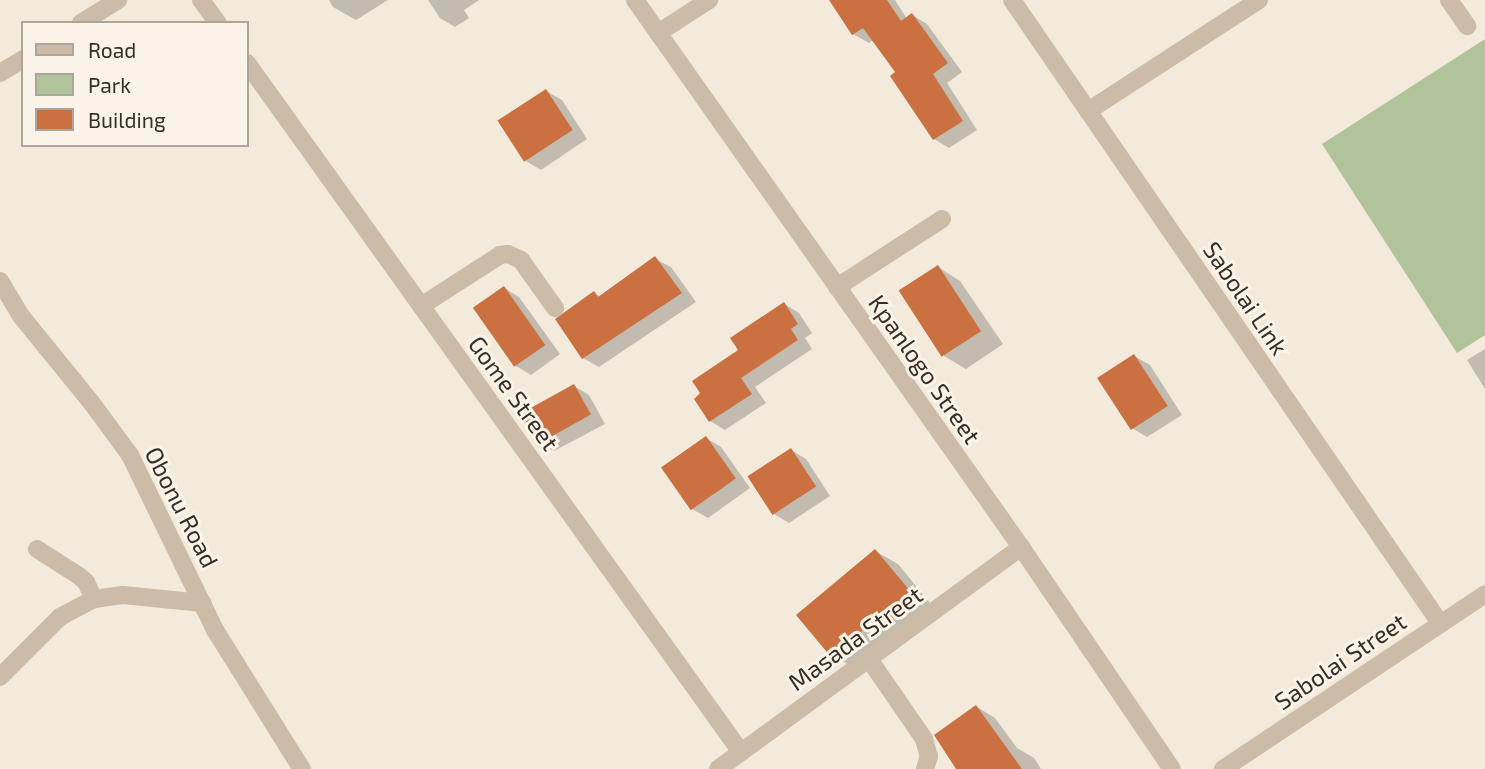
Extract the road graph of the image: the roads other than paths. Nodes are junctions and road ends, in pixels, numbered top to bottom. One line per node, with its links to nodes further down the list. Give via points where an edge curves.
1 (118, 0): 8 (street)
2 (201, 0): 9 (street)
3 (635, 0): 11 (street, Kpanlogo Street)
4 (709, 0): 11 (street)
5 (1012, 0): 15 (street, Sabolai Link)
6 (1259, 0): 15 (street)
7 (1449, 0): 10 (street)
8 (84, 21)
9 (217, 21)
10 (1466, 26)
11 (658, 33): 18 (street, Kpanlogo Street)
12 (21, 60): 14 (street)
13 (248, 64): 19 (street, Gome Street)
14 (0, 73)
15 (1088, 111): 26 (street, Sabolai Link)
16 (942, 219): 18 (street)
17 (0, 281): 25 (street, Obonu Road, via 21,316 130,455)
18 (837, 287): 21 (street, Kpanlogo Street)
19 (421, 306): 20 (street, via 508,254 521,260); 29 (street, Gome Street)
20 (555, 308)
21 (1021, 547): 27 (street, Masada Street); 33 (street, Kpanlogo Street)
22 (37, 549): 24 (street, via 86,582)
23 (1485, 594): 26 (street, Sabolai Street)
24 (94, 599): 25 (street, via 123,595); 28 (street, via 60,617)
25 (203, 603): 30 (street, Obonu Road)
26 (1440, 623): 34 (street, Sabolai Street)
27 (869, 659): 29 (street, Masada Street); 32 (street, via 924,738 929,756)
28 (0, 677)
29 (741, 752): 31 (street, Masada Street)
30 (302, 769)
31 (718, 769)
32 (925, 769)
33 (1172, 769)
34 (1223, 769)

